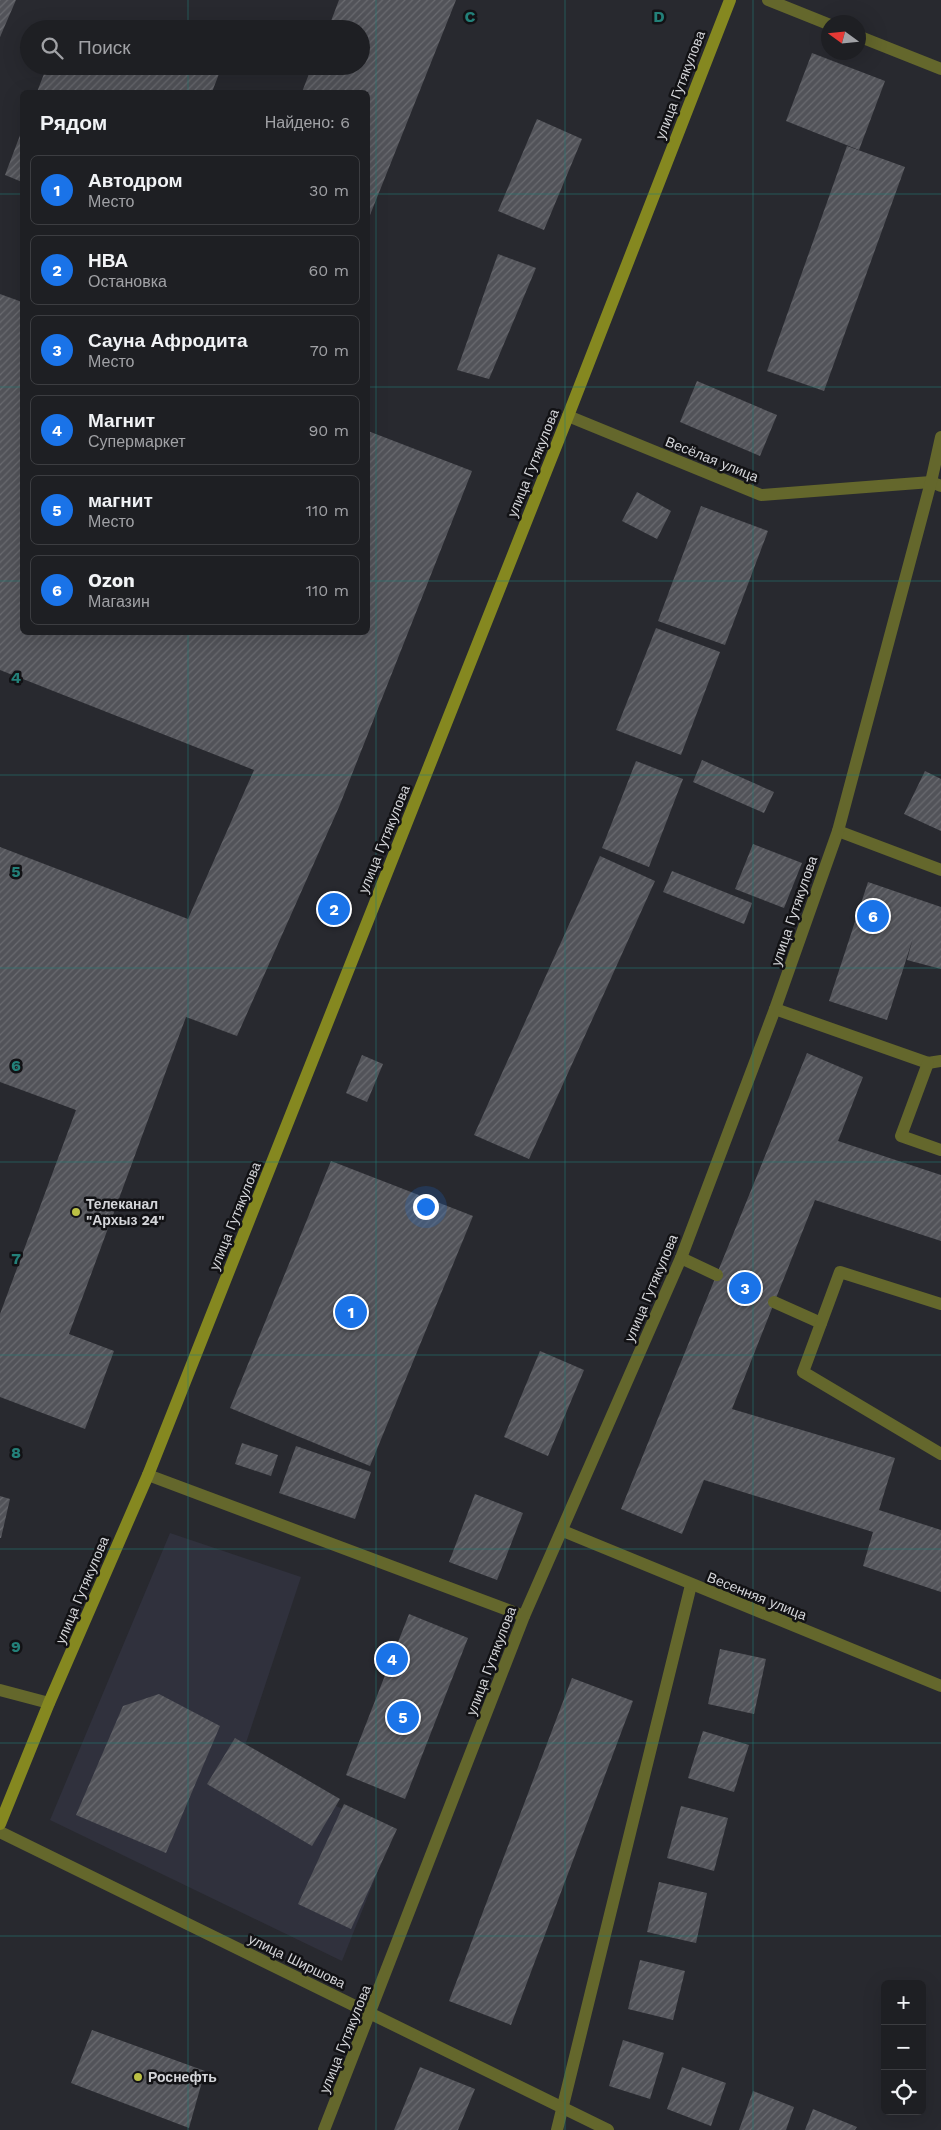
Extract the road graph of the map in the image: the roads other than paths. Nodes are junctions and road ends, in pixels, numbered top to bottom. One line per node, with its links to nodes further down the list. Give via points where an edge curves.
1 (730, 0): 6 (main road, улица Гутякулова)
2 (768, 0): 3 (street)
3 (821, 21)
4 (866, 39): 5 (street)
5 (941, 69)
6 (568, 416): 8 (street, Весёлая улица, via 761,495); 21 (main road, улица Гутякулова)
7 (941, 436): 8 (street, улица Гутякулова)
8 (936, 484): 9 (street, улица Гутякулова)
9 (838, 831): 10 (street); 11 (street, улица Гутякулова)
10 (941, 870)
11 (775, 1009): 13 (street); 15 (street, улица Гутякулова)
12 (941, 1061): 13 (street)
13 (928, 1063): 14 (street, via 901,1136)
14 (941, 1150)
15 (681, 1258): 16 (street); 22 (street, улица Гутякулова)
16 (717, 1275)
17 (774, 1302): 19 (street)
18 (941, 1304): 19 (street, via 840,1272)
19 (821, 1323): 20 (street, via 803,1372)
20 (941, 1454)
21 (148, 1475): 24 (street); 27 (main road, улица Гутякулова)
22 (562, 1531): 23 (street, Весенняя улица); 24 (street, улица Гутякулова)
23 (691, 1585): 25 (street, Весенняя улица); 31 (street)
24 (524, 1616): 30 (street, улица Гутякулова)
25 (941, 1686)
26 (0, 1690): 27 (street)
27 (49, 1703): 28 (main road, улица Гутякулова)
28 (0, 1824)
29 (0, 1832): 30 (street, улица Ширшова)
30 (371, 2014): 31 (street, улица Ширшова); 32 (street, улица Гутякулова)
31 (564, 2109): 33 (street); 34 (street, улица Ширшова)
32 (324, 2130)
33 (557, 2130)
34 (608, 2130)

